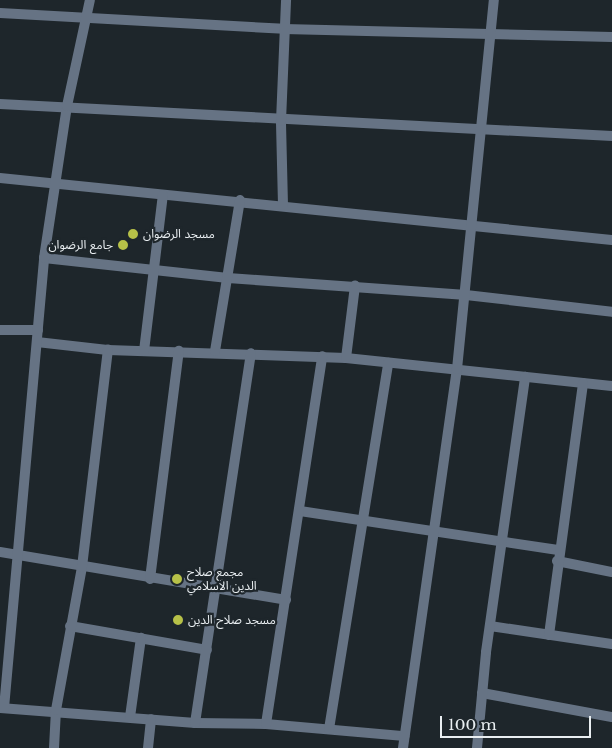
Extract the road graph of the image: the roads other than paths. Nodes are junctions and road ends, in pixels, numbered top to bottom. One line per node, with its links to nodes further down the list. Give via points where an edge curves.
1 (90, 0): 5 (street)
2 (286, 0): 6 (street)
3 (494, 0): 7 (street)
4 (0, 13): 5 (street)
5 (86, 16): 6 (street); 10 (street)
6 (284, 29): 7 (street); 11 (street)
7 (491, 32): 8 (street); 12 (street)
8 (612, 37)
9 (0, 104): 10 (street)
10 (67, 106): 11 (street); 15 (street)
11 (281, 121): 12 (street); 18 (street)
12 (482, 130): 13 (street); 19 (street)
13 (612, 136)
14 (0, 178): 15 (street)
15 (55, 182): 16 (street); 21 (street)
16 (163, 195): 17 (street); 22 (street)
17 (240, 200): 18 (street); 23 (street)
18 (283, 205): 19 (street)
19 (473, 224): 20 (street); 25 (street)
20 (612, 240)
21 (44, 258): 22 (street); 28 (street)
22 (153, 270): 23 (street); 31 (street)
23 (228, 278): 24 (street); 33 (street)
24 (355, 286): 25 (street); 36 (street)
25 (466, 295): 26 (street); 38 (street)
26 (612, 312)
27 (0, 330): 28 (street)
28 (38, 330): 29 (street)
29 (37, 342): 30 (street); 48 (street)
30 (108, 350): 31 (street); 50 (street)
31 (144, 350): 32 (street)
32 (179, 351): 33 (street); 52 (street)
33 (215, 351): 34 (street)
34 (251, 353): 35 (street); 53 (street)
35 (322, 356): 36 (street); 42 (street)
36 (346, 358): 37 (street)
37 (388, 363): 38 (street); 43 (street)
38 (457, 369): 39 (street); 44 (street)
39 (526, 377): 40 (street); 45 (street)
40 (583, 383): 41 (street); 46 (street)
41 (612, 386)
42 (300, 511): 43 (street); 54 (street)
43 (364, 521): 44 (street); 70 (street)
44 (435, 531): 45 (street); 71 (street)
45 (501, 541): 46 (street); 56 (street)
46 (558, 550): 49 (street)
47 (0, 552): 48 (street)
48 (18, 555): 50 (street); 61 (street)
49 (557, 561): 51 (street); 57 (street)
50 (82, 566): 52 (street); 55 (street)
51 (612, 572)
52 (150, 579): 53 (street)
53 (214, 590): 54 (street); 60 (street)
54 (286, 600): 69 (street)
55 (70, 626): 58 (street); 64 (street)
56 (490, 626): 57 (street); 62 (street)
57 (549, 635): 59 (street)
58 (140, 638): 60 (street); 65 (street)
59 (612, 644)
60 (207, 650): 68 (street)
61 (3, 676): 63 (street)
62 (482, 693): 66 (street); 75 (street)
63 (2, 708): 64 (street)
64 (56, 710): 65 (street); 72 (street)
65 (130, 717): 67 (street)
66 (612, 717)
67 (151, 719): 68 (street); 73 (street)
68 (195, 723): 69 (street)
69 (266, 724): 70 (street)
70 (329, 729): 71 (street)
71 (404, 736): 74 (street)
72 (54, 748)
73 (148, 748)
74 (403, 748)
75 (477, 748)

